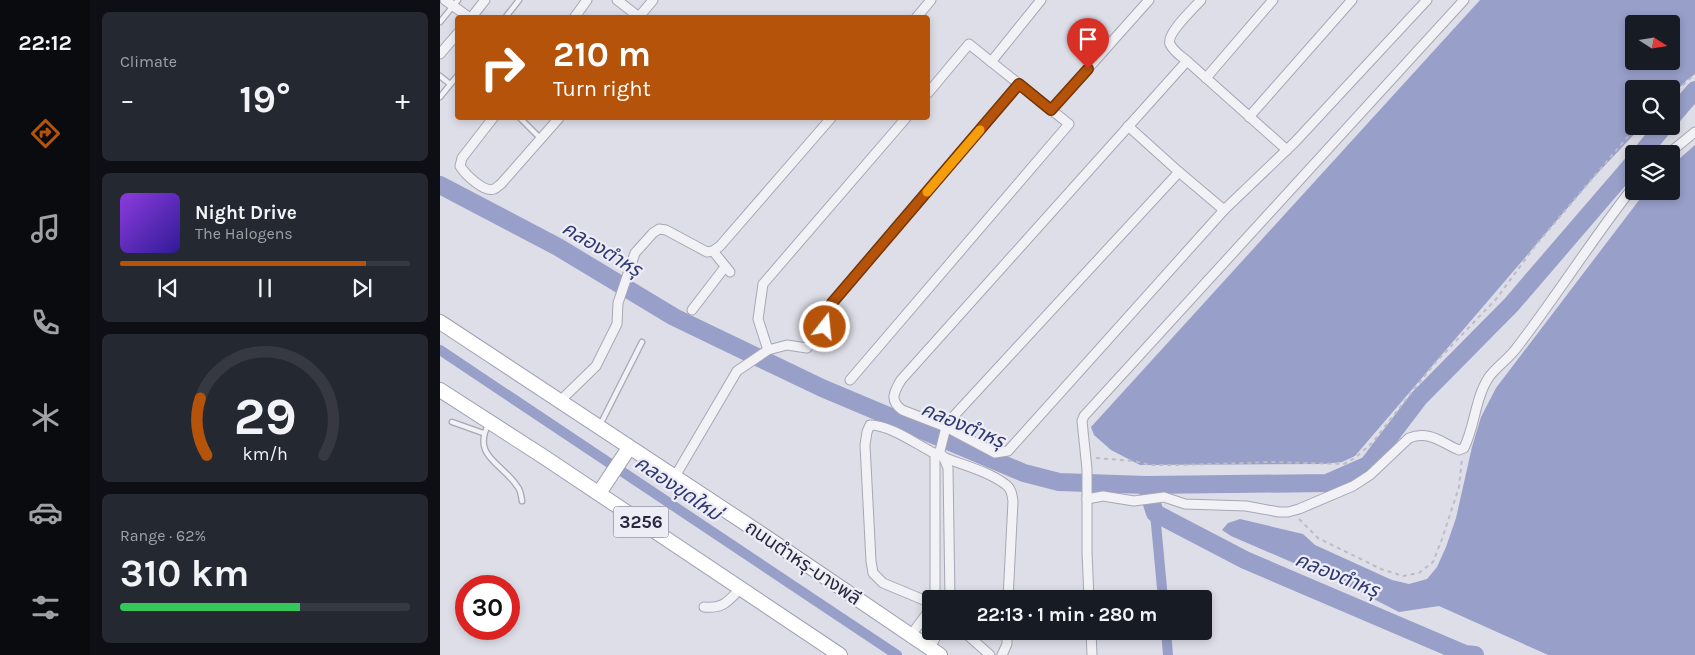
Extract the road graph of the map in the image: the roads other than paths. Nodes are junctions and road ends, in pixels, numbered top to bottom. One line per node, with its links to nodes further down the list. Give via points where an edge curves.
1 (472, 0): 15 (street)
2 (519, 0): 18 (lane)
3 (587, 0): 19 (street)
4 (617, 0): 20 (street)
5 (653, 0): 21 (street)
6 (931, 0): 22 (street)
7 (1041, 0): 27 (street)
8 (1149, 0): 35 (street)
9 (1200, 0): 26 (street, via 1170,38 1173,48)
10 (1273, 0): 30 (street)
11 (1352, 0): 36 (street)
12 (1427, 0): 46 (street)
13 (1464, 0): 66 (street, via 1084,416)
14 (452, 2): 16 (street); 23 (lane)
15 (482, 3): 17 (street)
16 (467, 15)
17 (472, 15)
18 (507, 15)
19 (576, 15)
20 (636, 15)
21 (640, 15)
22 (918, 15)
23 (440, 22)
24 (455, 36): 25 (street)
25 (440, 54)
26 (1187, 61): 30 (street); 42 (street)
27 (992, 62): 32 (street); 33 (street, via 969,44)
28 (440, 76): 31 (lane)
29 (455, 78): 31 (lane)
30 (1206, 78): 36 (street)
31 (450, 84): 34 (lane)
32 (1019, 84): 35 (street); 54 (street, via 832,303 825,327 807,348 788,345)
33 (930, 91)
34 (440, 97)
35 (1051, 110): 55 (street, via 1069,124)
36 (1250, 117): 46 (street)
37 (491, 120): 44 (street, via 462,158 460,166 466,175 489,189 501,184)
38 (522, 120): 44 (lane)
39 (557, 120): 44 (street)
40 (829, 120): 50 (street, via 726,241)
41 (904, 120): 54 (street, via 763,284 758,319)
42 (1128, 126): 47 (street); 61 (street, via 901,380 893,393 896,406)
43 (1695, 132): 45 (street)
44 (541, 139)
45 (1679, 145)
46 (1287, 150): 49 (street)
47 (1179, 172): 49 (street); 61 (street, via 951,419)
48 (1625, 197): 66 (street, via 1517,348 1489,378 1464,448 1460,450 1434,437 1417,435 1409,438 1370,475 1353,486 1292,511 1185,504 1157,497 1134,501 1103,496)
49 (1224, 210): 61 (street, via 1008,451 995,453)
50 (713, 251): 51 (street, via 727,269); 57 (street, via 701,250 666,230 659,229 653,233 635,252 620,296 617,324 596,366)
51 (692, 310)
52 (440, 322): 57 (main road, ถนนตำหรุ-บางพลี / 3256)
53 (642, 342): 60 (lane)
54 (768, 350): 64 (street, via 737,371)
55 (850, 380)
56 (440, 390): 59 (main road, 3256)
57 (558, 402): 60 (main road, ถนนตำหรุ-บางพลี / 3256)
58 (452, 422): 59 (lane)
59 (486, 428): 65 (main road, 3256); 67 (lane, via 484,447 490,458 517,485)
60 (598, 428): 63 (main road, ถนนตำหรุ-บางพลี / 3256)
61 (945, 431): 62 (street)
62 (940, 453): 69 (street); 70 (street, via 948,468); 71 (street, via 996,479 1012,493); 73 (street, via 877,425 870,425 866,432 873,573 883,583)
63 (625, 454): 64 (main road, ถนนตำหรุ-บางพลี / 3256); 65 (main road)
64 (674, 478): 76 (main road, ถนนตำหรุ-บางพลี / 3256)
65 (602, 488): 68 (main road, 3256)
66 (1086, 499): 72 (street)
67 (522, 501)
68 (741, 588): 74 (street, via 725,604); 81 (main road, 3256)
69 (935, 590)
70 (950, 590)
71 (1008, 590)
72 (1089, 590)
73 (922, 599)
74 (704, 607)
75 (922, 620): 76 (street)
76 (911, 635): 80 (main road, ถนนตำหรุ-บางพลี / 3256)
77 (973, 640): 82 (street)
78 (1007, 640): 83 (street)
79 (1091, 640): 84 (street)
80 (935, 652)
81 (840, 655)
82 (990, 655)
83 (1002, 655)
84 (1092, 655)

